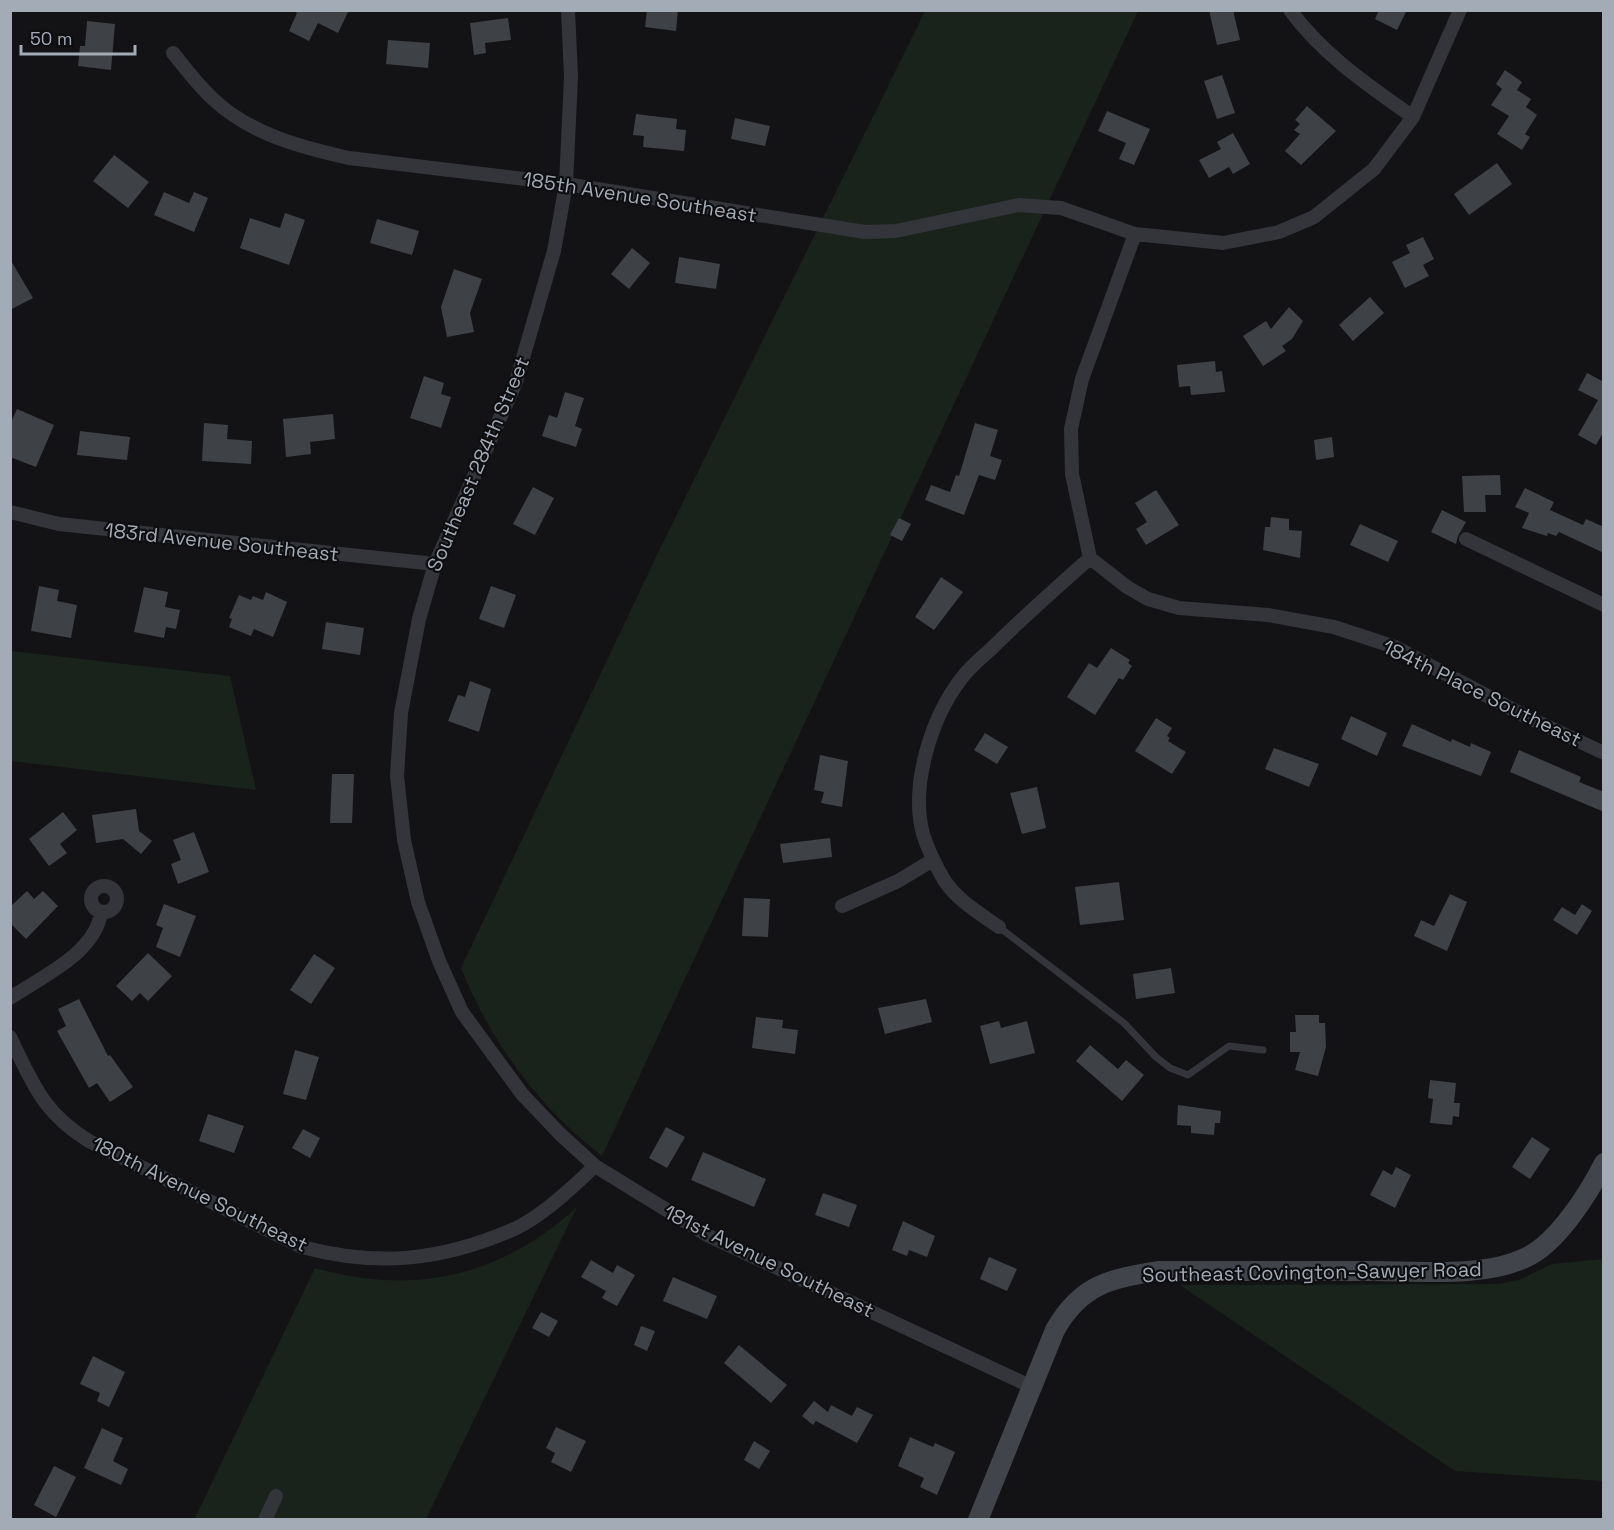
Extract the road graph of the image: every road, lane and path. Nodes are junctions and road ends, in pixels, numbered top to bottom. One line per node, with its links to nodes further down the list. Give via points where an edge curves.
1 (568, 10): 6 (street, Southeast 284th Street)
2 (1290, 10): 5 (street, via 1340,65)
3 (1460, 10): 5 (street, 185th Avenue Southeast)
4 (173, 54): 6 (street, 185th Avenue Southeast, via 214,100 254,129 278,138 349,158)
5 (1413, 117): 7 (street, 185th Avenue Southeast, via 1374,169 1314,217 1279,232 1224,243)
6 (566, 184): 7 (street, 185th Avenue Southeast, via 865,232 896,231 1019,205 1061,208); 11 (street, Southeast 284th Street, via 551,263 516,382)
7 (1135, 234): 10 (street, via 1082,379 1071,429 1072,474)
8 (10, 512): 11 (street, 183rd Avenue Southeast, via 59,524)
9 (1466, 539): 12 (street)
10 (1090, 558): 13 (street, 184th Place Southeast, via 1134,591 1179,609 1268,615 1334,627 1395,647); 15 (street, via 1008,631 961,679 944,707 925,764 920,804 923,834)
11 (435, 564): 14 (street, Southeast 284th Street, via 419,619 401,713)
12 (1604, 605)
13 (1604, 753)
14 (397, 776): 23 (street, 181st Avenue Southeast, via 404,840 418,902 462,1012 522,1094)
15 (933, 860): 16 (street); 18 (street, via 960,900)
16 (842, 906)
17 (101, 912): 19 (street, via 100,923 82,946)
18 (999, 927): 21 (lane, via 1124,1023 1170,1068 1188,1075 1229,1046)
19 (10, 998)
20 (10, 1037): 23 (street, 180th Avenue Southeast, via 38,1092 66,1127 302,1247 334,1255 368,1260 425,1256 514,1229 567,1193)
21 (1263, 1050)
22 (1604, 1162): 24 (street, Southeast Covington-Sawyer Road, via 1570,1217 1542,1247 1501,1268 1158,1271 1113,1278 1082,1295 1069,1308)
23 (595, 1166): 24 (street, 181st Avenue Southeast, via 709,1236)
24 (1030, 1386): 27 (street, Southeast Covington-Sawyer Road)
25 (276, 1496): 26 (street)
26 (265, 1520)
27 (978, 1520)

